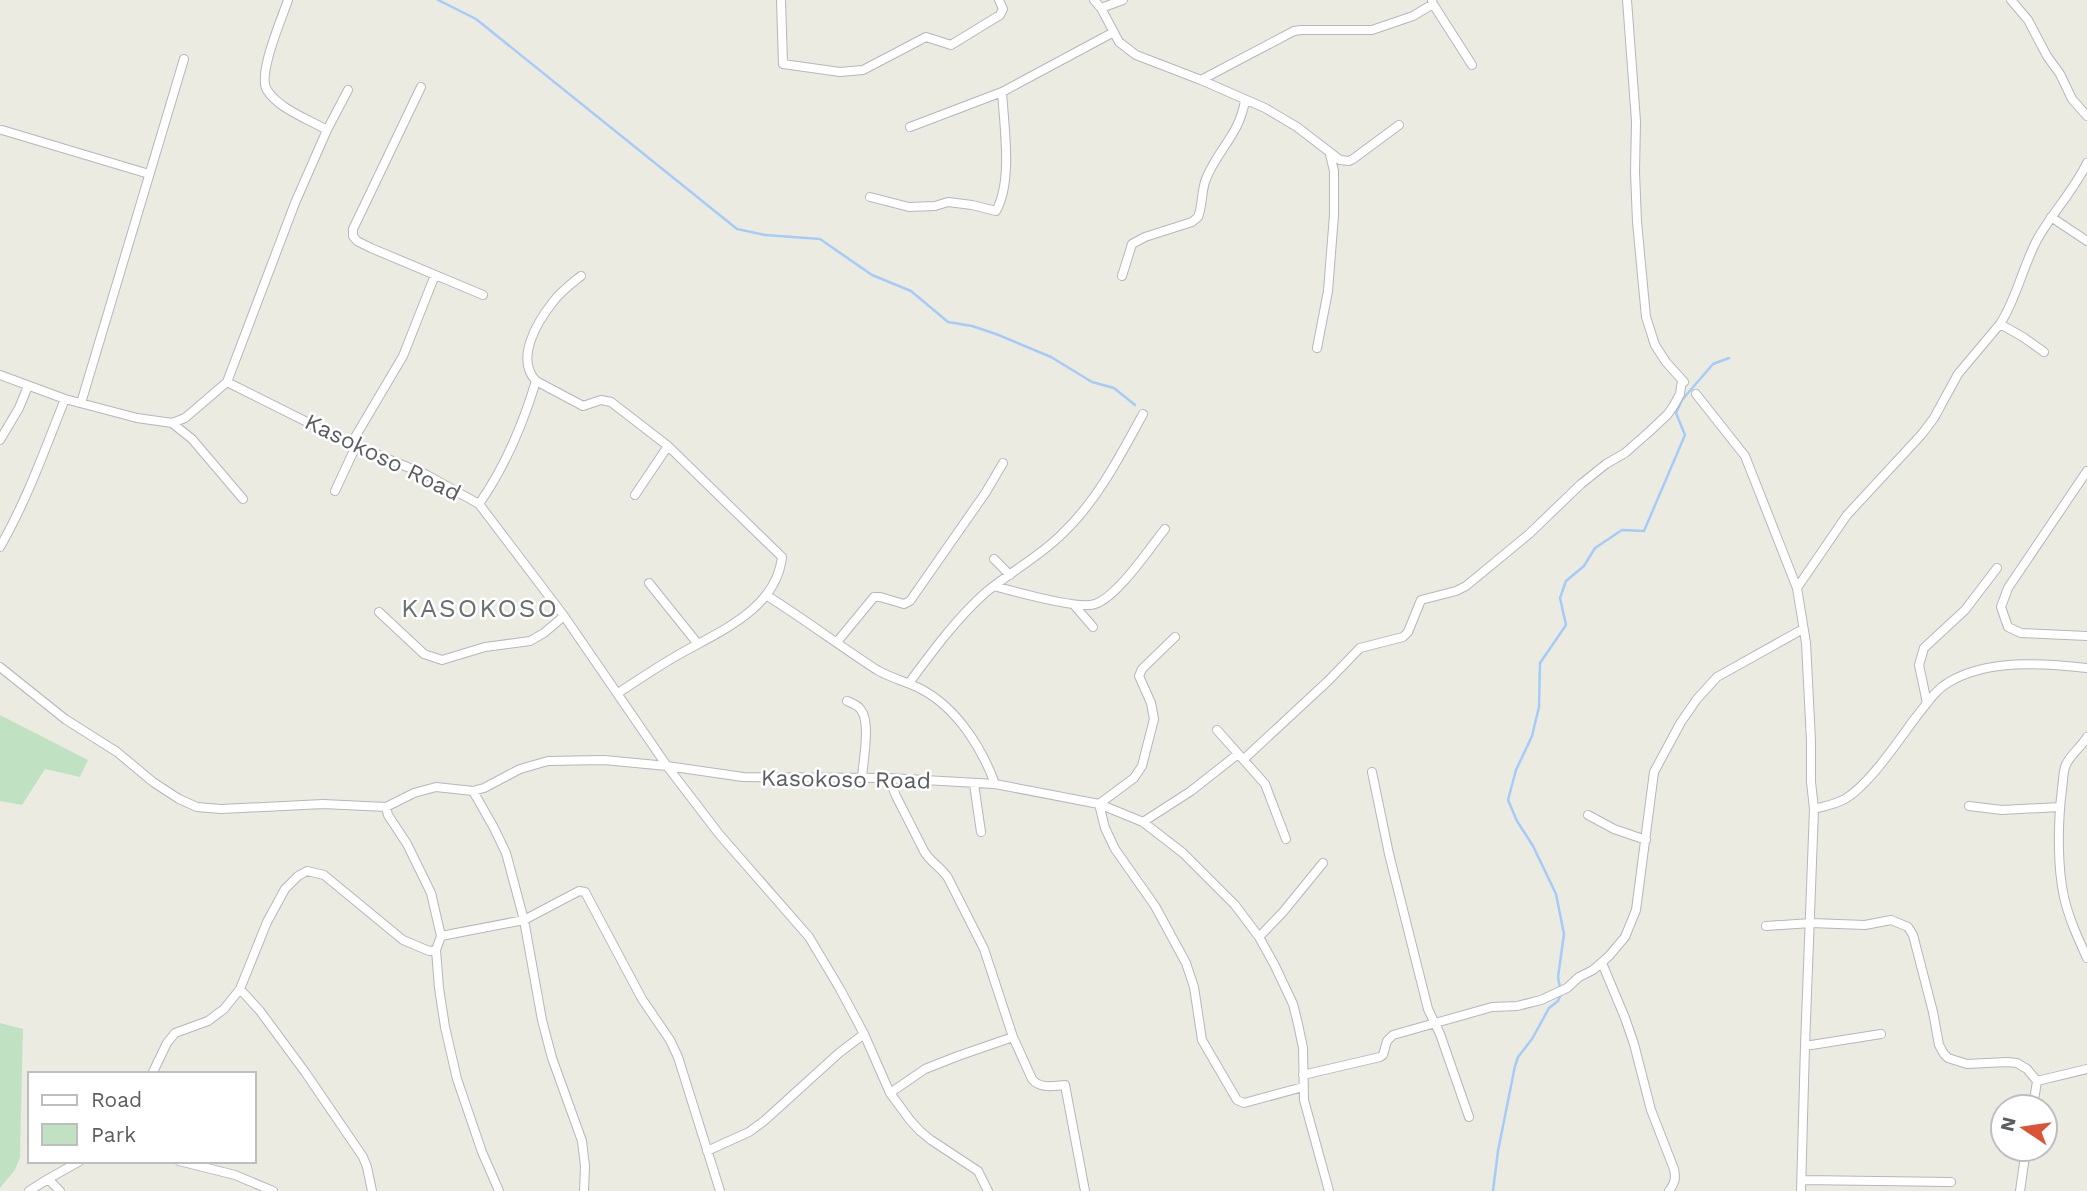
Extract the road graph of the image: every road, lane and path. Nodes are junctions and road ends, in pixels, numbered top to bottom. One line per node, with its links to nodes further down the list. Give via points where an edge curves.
1 (288, 0): 22 (street, via 268,61 265,87 282,106)
2 (781, 0): 3 (street, via 783,64 840,72 863,70 926,37 951,45 1000,15)
3 (999, 0)
4 (1094, 0): 9 (street)
5 (1123, 0): 9 (street)
6 (1627, 0): 82 (street, via 1646,317 1655,345 1683,381 1680,394 1668,414 1637,443 1600,468 1466,586 1421,600 1403,637 1360,648)
7 (2011, 0): 18 (street)
8 (1433, 2): 12 (street); 13 (street, via 1413,16 1372,30 1294,31)
9 (1101, 8): 10 (street)
10 (1112, 33): 13 (street, via 1136,55); 16 (street)
11 (184, 59): 25 (street)
12 (1472, 65)
13 (1201, 80): 17 (street)
14 (421, 87): 29 (street, via 353,236)
15 (348, 90): 22 (street)
16 (1002, 92): 20 (street); 26 (street, via 1005,176 996,211 948,202 909,207)
17 (1245, 100): 23 (street, via 1289,121); 31 (street, via 1240,122 1205,181 1198,217 1132,244)
18 (2087, 117)
19 (1399, 125): 23 (street, via 1349,161)
20 (910, 127)
21 (2, 130): 25 (street)
22 (327, 130): 38 (street)
23 (1330, 154): 34 (street, via 1334,215 1328,291)
24 (2087, 163): 27 (street)
25 (149, 174): 42 (street)
26 (870, 197)
27 (2051, 217): 28 (street); 33 (street)
28 (2087, 241)
29 (435, 275): 32 (street); 46 (street, via 403,356)
30 (581, 276): 37 (street, via 554,300 532,337 527,367)
31 (1122, 276)
32 (483, 295)
33 (2000, 324): 35 (street); 61 (street, via 1958,374 1922,434 1847,515)
34 (1317, 348)
35 (2044, 352)
36 (0, 375): 39 (street)
37 (536, 380): 47 (street, via 583,406 609,400); 53 (street, via 517,436)
38 (227, 382): 44 (street, via 185,418); 46 (street, Kasokoso Road)
39 (28, 386): 41 (street); 45 (street)
40 (1696, 394): 61 (street, via 1745,456)
41 (65, 399): 42 (street); 55 (street)
42 (81, 403): 44 (street)
43 (1143, 414): 58 (street, via 1084,512)
44 (172, 423): 52 (street, via 192,439)
45 (0, 440)
46 (354, 445): 50 (street); 53 (street, Kasokoso Road, via 408,466)
47 (668, 446): 51 (street); 62 (street, via 782,557)
48 (1003, 463): 70 (street, via 911,601 904,604 874,597)
49 (2087, 471): 68 (street, via 2008,589 2001,607 2008,627 2021,633)
50 (335, 491)
51 (635, 495)
52 (243, 499)
53 (479, 505): 65 (street, Kasokoso Road)
54 (1165, 529): 63 (street, via 1104,599 1089,606)
55 (0, 547)
56 (994, 559): 58 (street)
57 (1997, 568): 75 (street, via 1965,610 1924,648 1919,665)
58 (1010, 575): 60 (street)
59 (649, 583): 71 (street)
60 (994, 586): 63 (street); 74 (street, via 971,606)
61 (1797, 588): 67 (street)
62 (766, 595): 70 (street); 71 (street, via 735,623)
63 (1074, 605): 66 (street)
64 (379, 612): 65 (street, via 424,654 442,660 485,647 530,641)
65 (564, 616): 77 (street, Kasokoso Road)
66 (1093, 627)
67 (1803, 629): 94 (street); 99 (street, via 1717,677 1697,699 1654,772)
68 (2087, 636)
69 (1175, 638): 90 (street, via 1139,676 1154,719 1139,773)
70 (837, 642): 74 (street, via 880,672)
71 (698, 643): 77 (street)
72 (0, 667): 92 (street, via 153,782 197,807)
73 (2087, 668): 76 (street, via 1997,665 1966,674)
74 (909, 683): 88 (street, via 934,697 968,732)
75 (1924, 685): 76 (street); 79 (street)
76 (1938, 691): 79 (street)
77 (618, 693): 83 (street, Kasokoso Road)
78 (847, 701): 85 (street, via 861,709 864,717)
79 (1927, 703): 94 (street, via 1849,797)
80 (1217, 730): 82 (street)
81 (2087, 737): 93 (street, via 2066,765)
82 (1241, 756): 96 (street); 98 (street, via 1265,784)
83 (667, 766): 85 (street, Kasokoso Road, via 743,777); 89 (street, via 548,761); 111 (street, via 809,937)
84 (1372, 772): 110 (street)
85 (862, 778): 86 (street, Kasokoso Road)
86 (890, 778): 87 (street, Kasokoso Road); 113 (street, via 924,852 948,878 984,949)
87 (974, 784): 88 (street, Kasokoso Road); 97 (street)
88 (995, 784): 90 (street, Kasokoso Road)
89 (473, 791): 92 (street, via 436,787); 101 (street, via 502,844)
90 (1098, 804): 96 (street, Kasokoso Road); 119 (street, via 1115,849 1156,906 1186,963 1202,1040 1237,1100 1244,1104)
91 (1969, 806): 93 (street, via 2002,810)
92 (387, 807): 104 (street, via 427,882)
93 (2060, 807): 107 (street, via 2063,894)
94 (1814, 809): 102 (street)
95 (1588, 815): 99 (street)
96 (1143, 822): 105 (street, Kasokoso Road, via 1201,870 1236,905)
97 (981, 832)
98 (1286, 839)
99 (1646, 840): 108 (street, via 1632,924)
100 (1323, 863): 105 (street)
101 (524, 920): 104 (street); 123 (street, via 585,892 678,1056); 136 (street, via 541,1020 582,1141)
102 (1811, 923): 103 (street); 114 (street); 118 (street, via 1865,925 1891,920 1908,927 1944,1054 1967,1064 2017,1063)
103 (1766, 926)
104 (441, 936): 106 (street)
105 (1259, 937): 117 (street, Kasokoso Road, via 1293,1004 1303,1048)
106 (436, 950): 109 (street, via 403,940 324,875 307,871 285,889); 135 (street, via 457,1079)
107 (2087, 958)
108 (1602, 963): 110 (street, via 1567,988 1533,1003 1492,1007); 141 (street, via 1625,1018 1651,1110 1674,1169)
109 (240, 989): 116 (street, via 208,1021 175,1033); 134 (street, via 299,1063 363,1157)
110 (1434, 1023): 117 (street, via 1393,1035 1380,1057); 122 (street)
111 (864, 1034): 120 (street); 123 (street, via 764,1121)
112 (1881, 1034): 114 (street)
113 (1013, 1037): 120 (street, via 925,1069); 139 (street, via 1036,1084 1065,1085)
114 (1805, 1046): 128 (street)
115 (2087, 1069): 118 (street)
116 (153, 1072)
117 (1303, 1075): 119 (street, Kasokoso Road)
118 (2037, 1081): 121 (street)
119 (1303, 1087): 140 (street, Kasokoso Road)
120 (890, 1093): 138 (street, via 920,1131 978,1171)
121 (2035, 1093)
122 (1469, 1117)
123 (707, 1151): 137 (street)
124 (76, 1163): 127 (street)
125 (187, 1163): 130 (street, via 235,1175)
126 (2024, 1163): 143 (street)
127 (48, 1179): 131 (street); 132 (street)
128 (1802, 1180): 129 (street); 142 (street)
129 (1951, 1182)
130 (258, 1188): 133 (street)
131 (29, 1191)
132 (60, 1191)
133 (273, 1191)
134 (372, 1191)
135 (499, 1191)
136 (584, 1191)
137 (720, 1191)
138 (988, 1191)
139 (1085, 1191)
140 (1329, 1191)
141 (1670, 1191)
142 (1801, 1191)
143 (2020, 1191)

